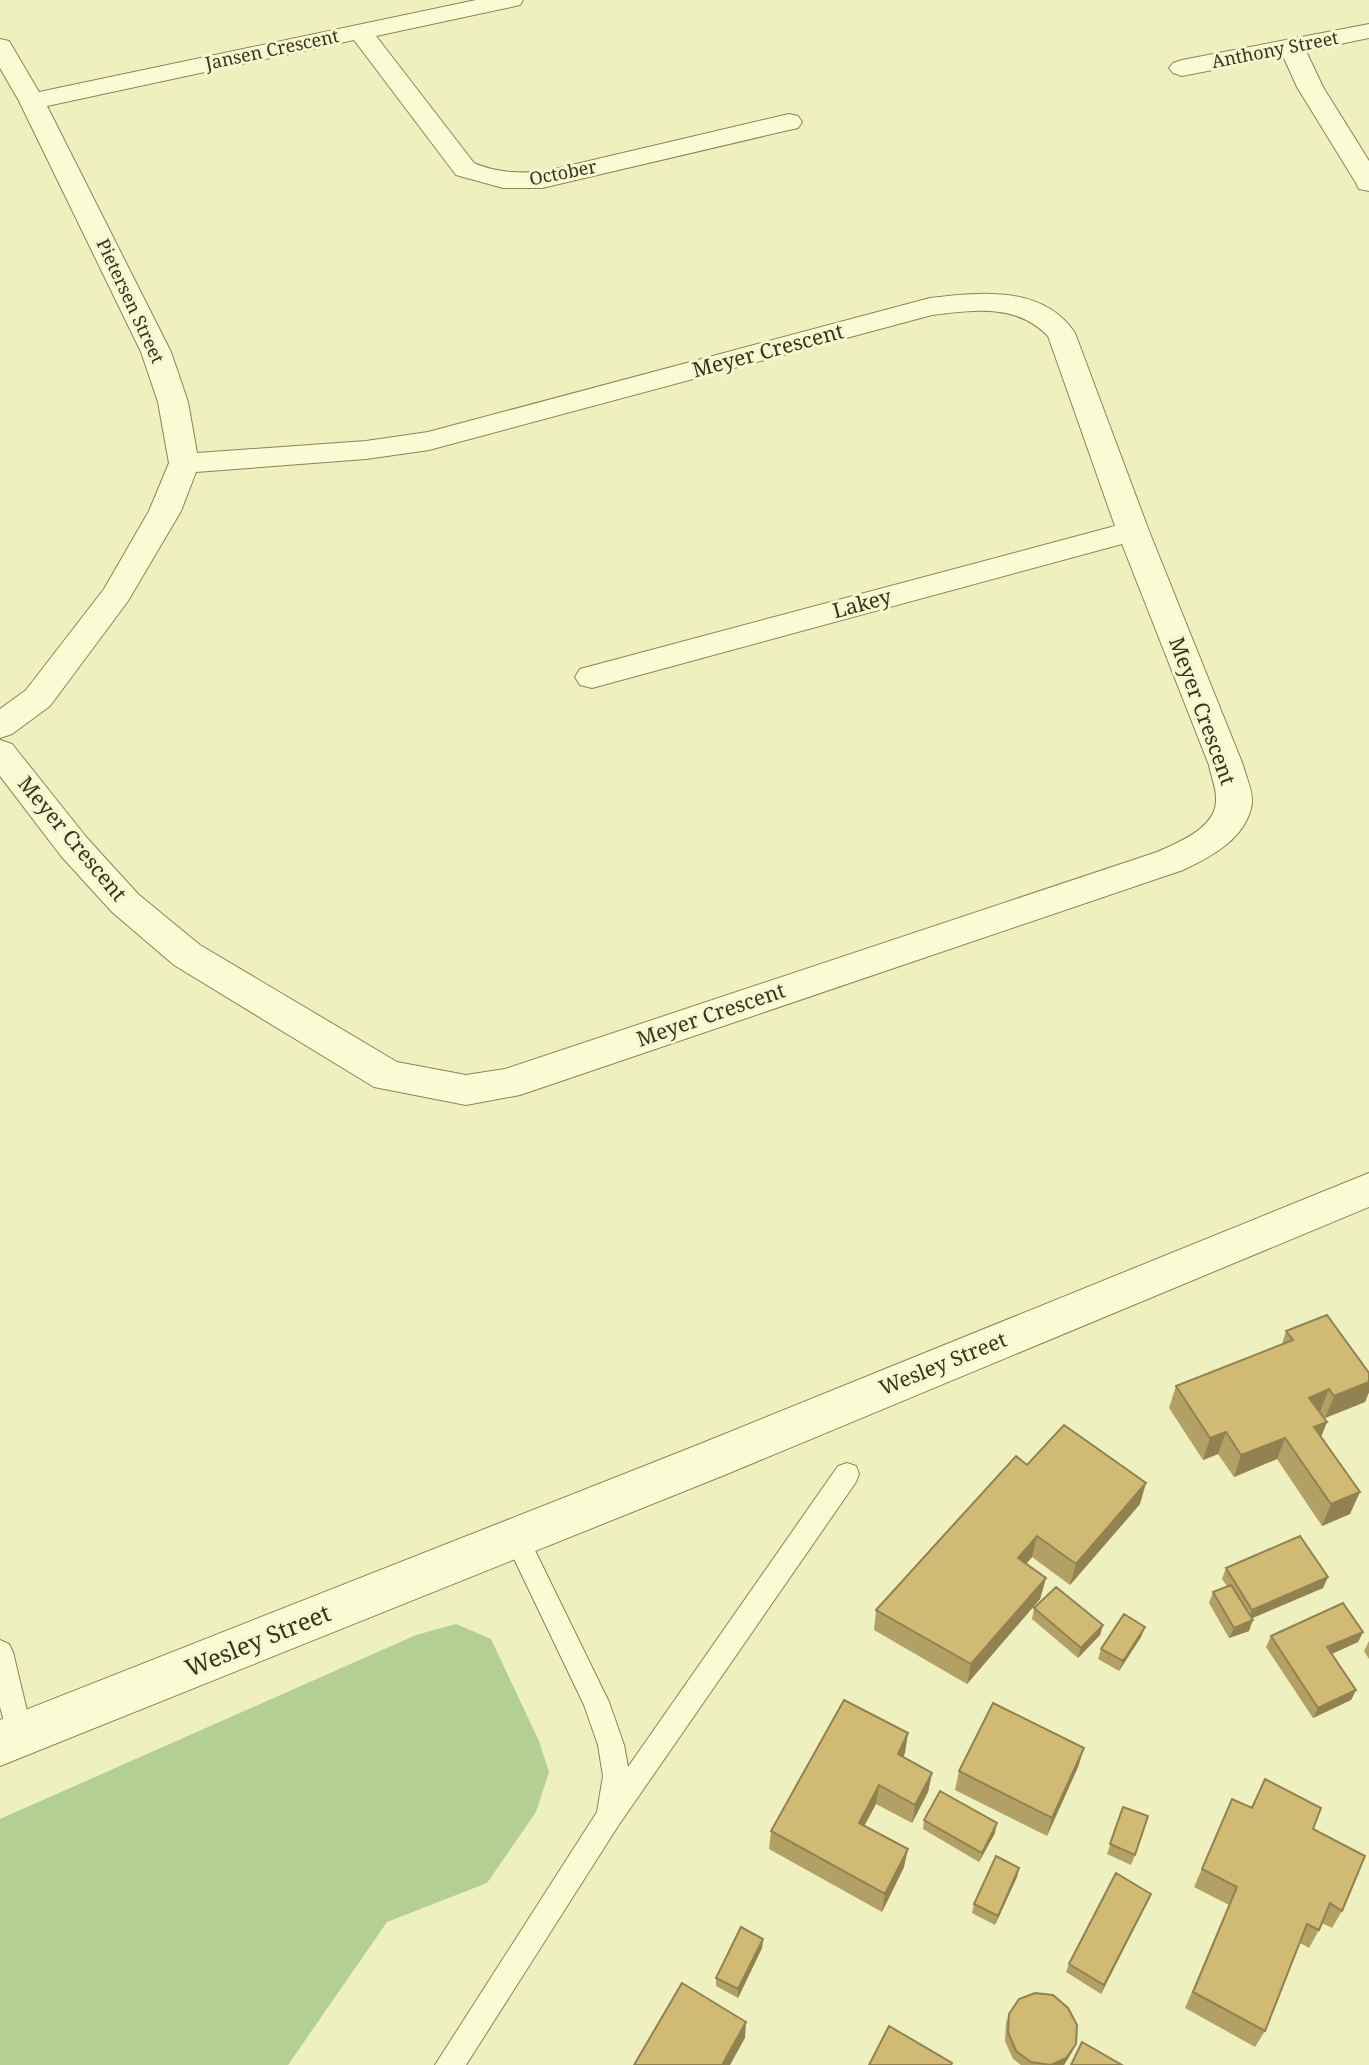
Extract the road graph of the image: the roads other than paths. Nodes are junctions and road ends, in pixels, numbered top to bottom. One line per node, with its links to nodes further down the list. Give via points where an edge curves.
1 (511, 0): 2 (street, Jansen Crescent)
2 (360, 31): 7 (street, Jansen Crescent); 8 (street, October, via 466,169 483,177 542,180)
3 (1369, 31): 5 (street, Anthony Street)
4 (0, 46): 7 (street, Pietersen Street)
5 (1292, 48): 6 (street, Anthony Street); 9 (street, via 1310,87)
6 (1182, 68)
7 (32, 101): 10 (street, Pietersen Street, via 156,352 173,402)
8 (789, 122)
9 (1369, 183)
10 (184, 463): 11 (street, Meyer Crescent, via 429,441 930,307 995,302 1037,310 1062,333); 13 (street, via 165,511 117,594 37,698)
11 (1133, 531): 12 (street, Lakey); 14 (street, Meyer Crescent, via 1226,765 1234,802 1224,826 1200,848 1170,862 506,1084 466,1090 388,1076 187,955 116,894)
12 (592, 677)
13 (0, 726)
14 (0, 752)
15 (1369, 1189): 17 (street, Wesley Street)
16 (847, 1474): 20 (lane)
17 (516, 1538): 19 (street, Wesley Street); 20 (lane, via 596,1702 611,1745 616,1776)
18 (0, 1652): 19 (lane)
19 (10, 1740)
20 (609, 1817): 21 (lane)
21 (449, 2065)

